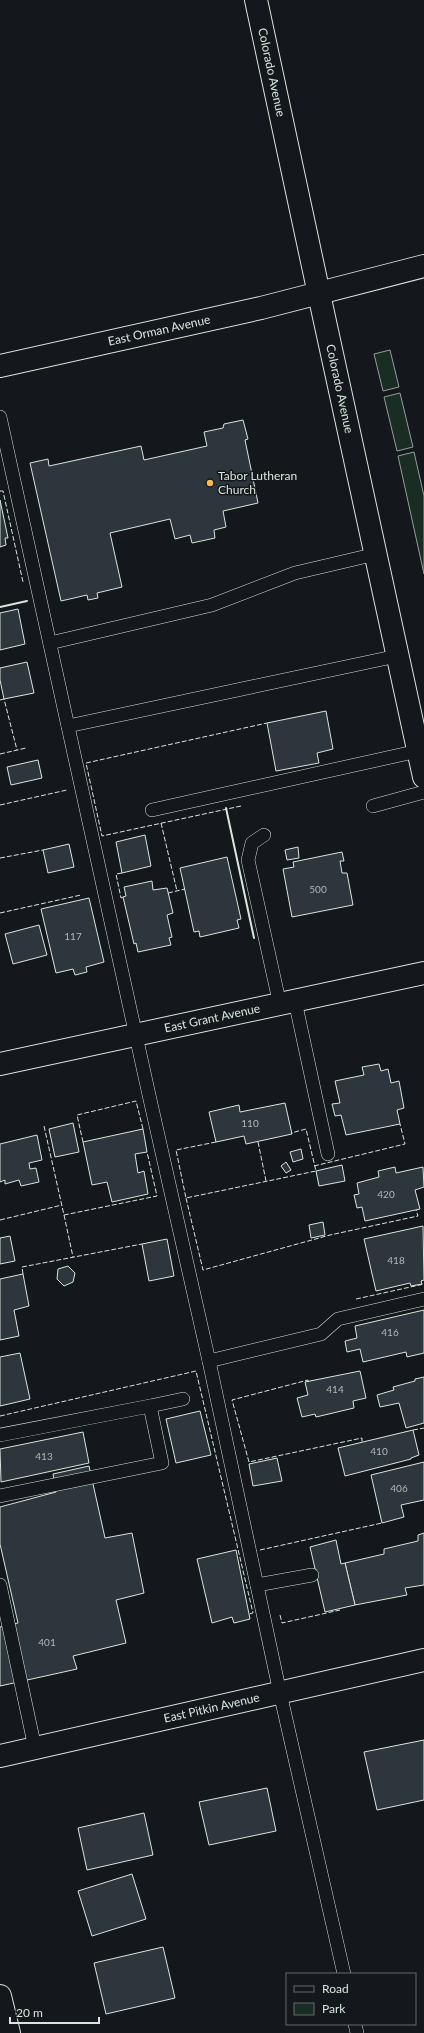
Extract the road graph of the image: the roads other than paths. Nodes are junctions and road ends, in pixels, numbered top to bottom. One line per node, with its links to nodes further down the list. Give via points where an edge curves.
1 (256, 0): 3 (street, Colorado Avenue)
2 (424, 266): 3 (street, East Orman Avenue)
3 (319, 294): 4 (street, East Orman Avenue); 6 (street, Colorado Avenue)
4 (0, 366)
5 (0, 417): 7 (lane)
6 (376, 554): 7 (lane, via 295,573 212,605); 8 (street, Colorado Avenue)
7 (50, 643): 9 (lane)
8 (397, 656): 9 (lane); 10 (street, Colorado Avenue)
9 (68, 726): 19 (lane)
10 (419, 729): 11 (street, Colorado Avenue)
11 (418, 751): 12 (street, Colorado Avenue); 15 (lane)
12 (424, 777)
13 (424, 792): 14 (lane)
14 (373, 806)
15 (152, 810)
16 (264, 835): 18 (lane, via 252,843 248,860)
17 (424, 973): 18 (street, East Grant Avenue)
18 (287, 1003): 19 (street, East Grant Avenue); 21 (lane)
19 (136, 1036): 20 (street, East Grant Avenue); 23 (lane)
20 (0, 1064)
21 (328, 1154)
22 (424, 1299): 23 (lane, via 338,1319 321,1334)
23 (209, 1361): 30 (lane)
24 (182, 1399): 25 (lane)
25 (150, 1406): 26 (lane); 27 (lane, via 162,1464)
26 (0, 1434)
27 (0, 1496)
28 (312, 1575): 30 (lane)
29 (0, 1585): 33 (lane)
30 (256, 1585): 32 (lane)
31 (424, 1660): 32 (street, East Pitkin Avenue)
32 (280, 1693): 33 (street, East Pitkin Avenue); 35 (lane)
33 (35, 1748): 34 (street, East Pitkin Avenue)
34 (0, 1756)
35 (344, 1973)
36 (0, 1996): 37 (street)
37 (9, 2033)

